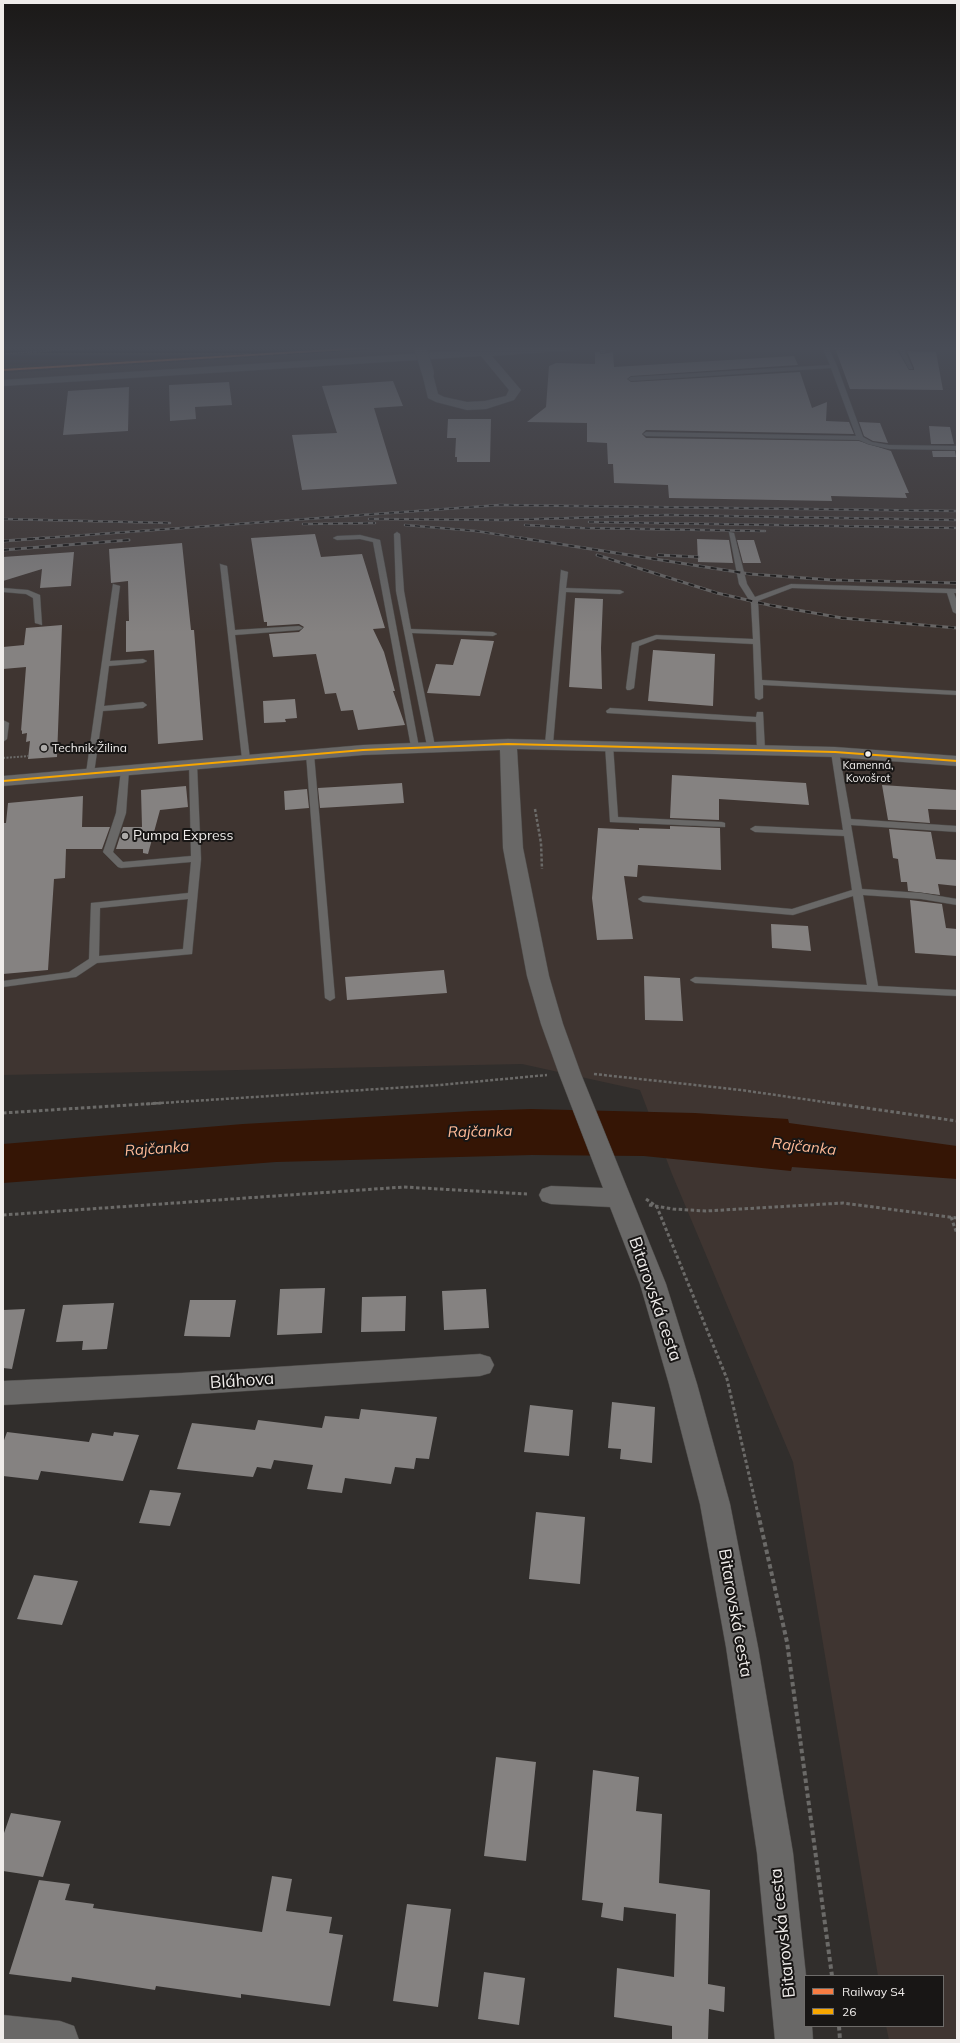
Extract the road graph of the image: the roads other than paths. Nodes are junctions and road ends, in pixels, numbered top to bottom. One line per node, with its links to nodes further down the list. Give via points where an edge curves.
1 (869, 442): 2 (lane, via 888,446)
2 (957, 448)
3 (731, 533): 13 (lane, via 743,584)
4 (397, 534): 17 (lane, via 400,591)
5 (337, 538): 37 (lane, via 360,537 376,540)
6 (223, 566): 18 (lane)
7 (564, 572): 10 (lane)
8 (116, 586): 22 (lane)
9 (3, 590): 15 (lane, via 28,592 37,597)
10 (562, 590): 12 (lane); 35 (lane)
11 (953, 591): 13 (lane, via 791,586); 14 (lane)
12 (620, 592)
13 (754, 600): 20 (lane)
14 (957, 612)
15 (39, 623)
16 (299, 628): 18 (lane)
17 (408, 631): 19 (lane); 37 (lane)
18 (232, 633): 41 (lane)
19 (493, 634)
20 (756, 642): 23 (lane); 25 (lane, via 656,637 634,645)
21 (143, 661): 22 (lane)
22 (105, 664): 30 (lane)
23 (758, 682): 26 (lane); 28 (lane)
24 (957, 687): 26 (lane)
25 (630, 688)
26 (945, 692): 27 (lane)
27 (957, 693)
28 (759, 698)
29 (143, 705): 30 (lane)
30 (98, 709): 45 (lane)
31 (610, 711): 38 (lane, via 760,717)
32 (3, 723): 33 (lane)
33 (3, 739)
34 (508, 744): 35 (street); 37 (street); 63 (street, Bitarovská cesta, via 513,848 542,990 552,1024 582,1078)
35 (549, 744): 36 (street)
36 (609, 745): 38 (street); 48 (lane, via 614,820)
37 (423, 746): 40 (street)
38 (761, 750): 39 (street)
39 (835, 752): 42 (street); 47 (lane)
40 (310, 754): 41 (street); 62 (lane)
41 (246, 759): 43 (street)
42 (957, 761)
43 (193, 764): 44 (street); 52 (lane)
44 (125, 770): 45 (street); 52 (lane, via 121,813 108,852 121,865)
45 (90, 773): 46 (street)
46 (3, 781)
47 (846, 822): 49 (lane); 51 (lane)
48 (722, 825)
49 (957, 828)
50 (755, 829): 51 (lane)
51 (847, 834): 53 (lane)
52 (196, 858): 54 (lane)
53 (857, 892): 55 (lane, via 793,912); 56 (lane, via 921,896); 60 (lane)
54 (193, 896): 57 (lane, via 188,952); 57 (lane, via 95,905)
55 (643, 899)
56 (957, 902)
57 (94, 960): 59 (lane, via 72,975)
58 (695, 980): 60 (lane)
59 (3, 984)
60 (873, 988): 61 (lane)
61 (957, 993)
62 (330, 998)
63 (625, 1191): 64 (street); 69 (street, Bitarovská cesta, via 683,1384 715,1504 742,1647 774,1853)
64 (551, 1195)
65 (480, 1365): 66 (street, Bláhova)
66 (3, 1393)
67 (3, 2034): 68 (street)
68 (60, 2040)
69 (794, 2040)

